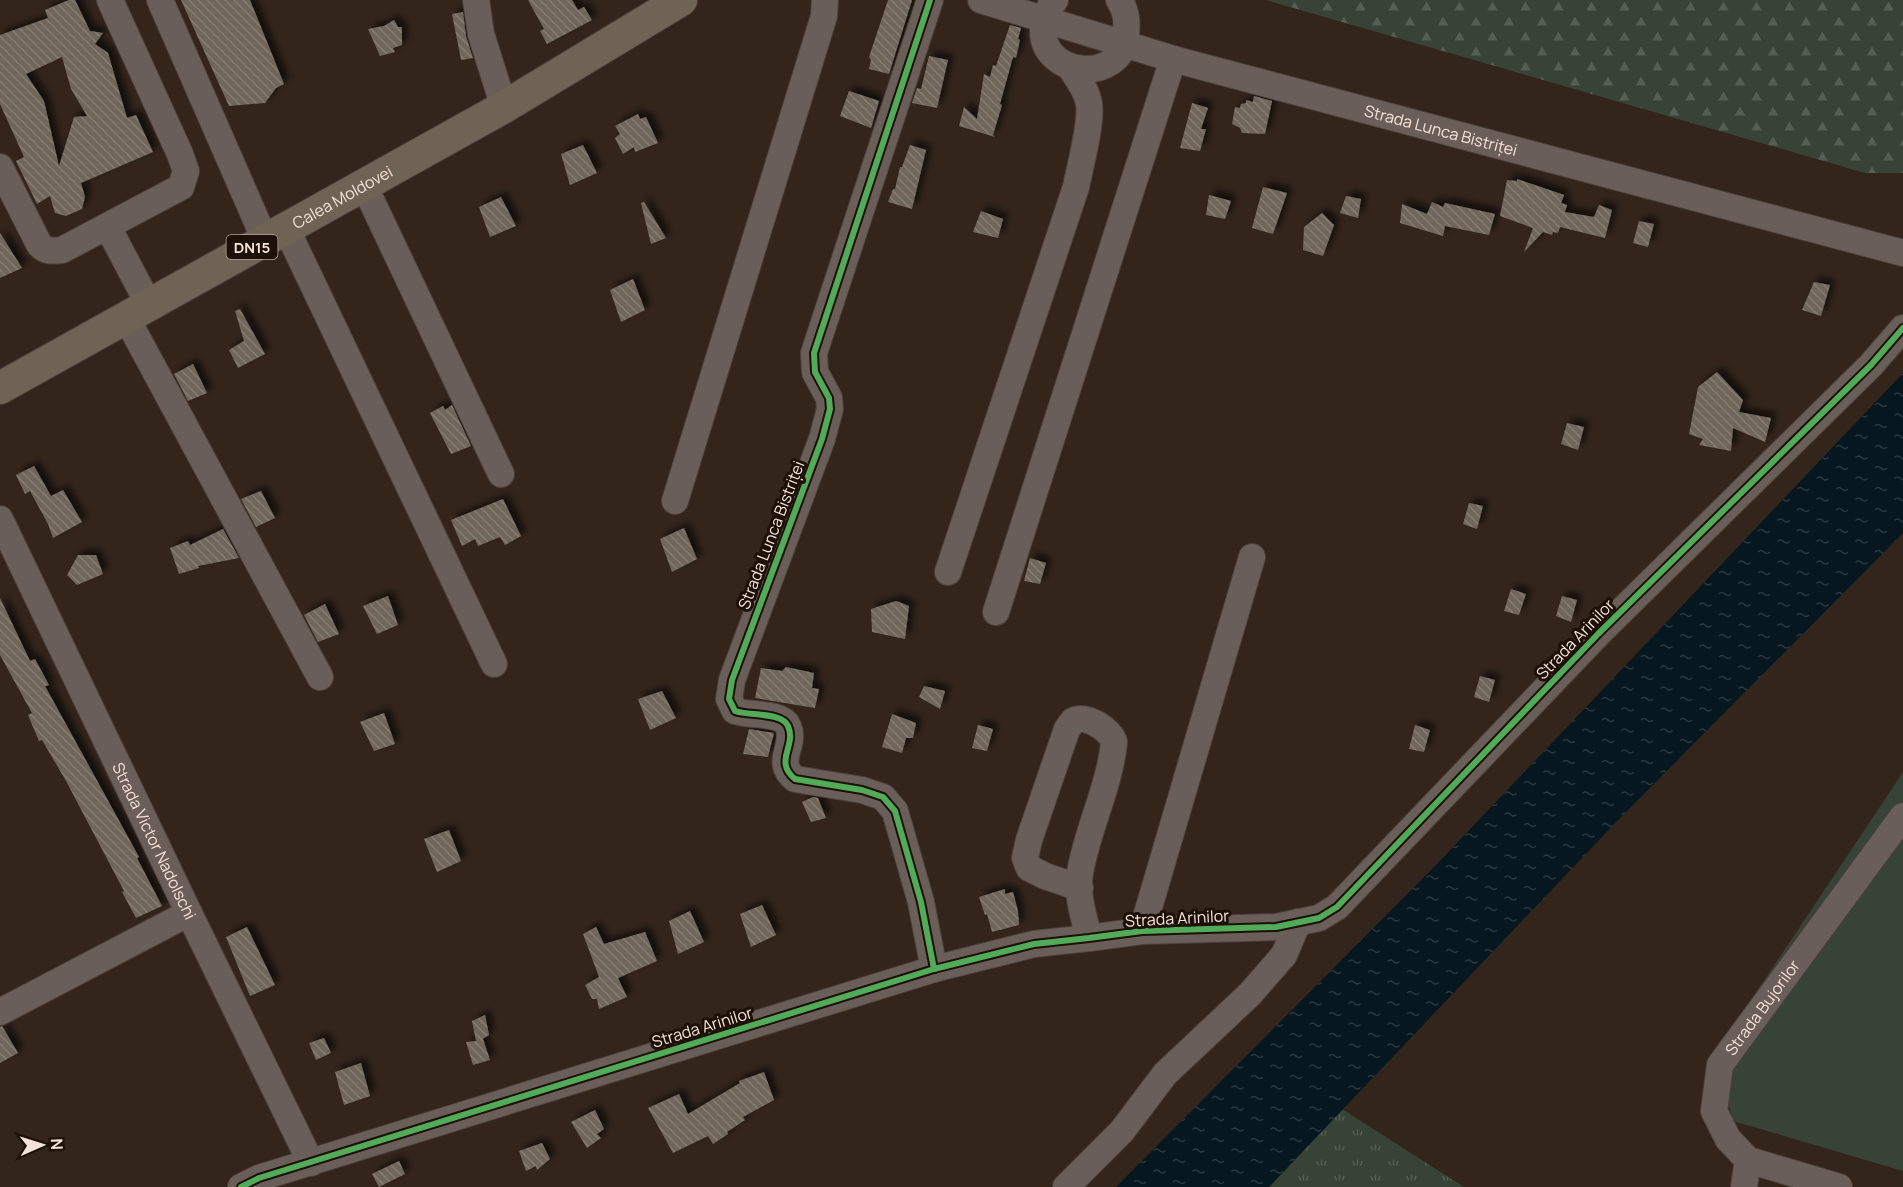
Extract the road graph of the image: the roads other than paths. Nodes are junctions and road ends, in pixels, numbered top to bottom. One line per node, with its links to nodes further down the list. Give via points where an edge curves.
1 (110, 0): 18 (street, via 186,171 181,188)
2 (160, 0): 19 (street)
3 (476, 0): 15 (street, via 481,34)
4 (681, 0): 12 (main road, Calea Moldovei / DN15)
5 (706, 0): 12 (main road)
6 (825, 0): 25 (street, via 825,16)
7 (930, 0): 38 (street, Strada Lunca Bistriței, via 814,353 815,372 829,398 830,410 822,439 732,680 729,699 735,711 786,722 790,728 785,763 795,779 862,790 882,797 895,811 921,902)
8 (981, 0): 10 (street, Strada Lunca Bistriței)
9 (1119, 0): 11 (street, via 1125,8)
10 (1050, 9): 11 (street, Strada Lunca Bistriței); 14 (street, via 1043,38 1047,49)
11 (1125, 46): 13 (street, Strada Lunca Bistriței); 14 (street, via 1114,61 1103,67)
12 (592, 53): 15 (main road, Calea Moldovei / DN15)
13 (1173, 59): 20 (street, Strada Lunca Bistriței); 29 (street)
14 (1070, 67): 28 (street, via 1089,104 1076,187)
15 (504, 107): 17 (main road, Calea Moldovei / DN15)
16 (0, 167): 18 (street, via 42,249 62,250)
17 (364, 185): 19 (main road, Calea Moldovei / DN15); 24 (street)
18 (108, 227): 21 (street)
19 (276, 234): 21 (main road, Calea Moldovei / DN15); 30 (street)
20 (1898, 249)
21 (138, 311): 23 (main road, Calea Moldovei / DN15); 31 (street)
22 (1903, 328): 35 (street, Strada Arinilor, via 1871,365 1598,634 1337,907 1319,918)
23 (0, 388)
24 (501, 474)
25 (675, 501)
26 (0, 519): 34 (street, Strada Victor Nadolschi)
27 (1252, 557): 36 (street)
28 (948, 572)
29 (996, 612)
30 (494, 664)
31 (320, 677)
32 (1903, 816): 40 (street, Strada Bujorilor, via 1720,1065 1714,1111 1728,1139)
33 (1080, 888): 33 (street, via 1079,874 1114,741 1104,728 1078,719 1067,729 1025,858 1029,868); 37 (street)
34 (189, 914): 39 (street); 41 (street, Strada Victor Nadolschi)
35 (1298, 922): 36 (street, Strada Arinilor, via 1276,927); 43 (street, via 1284,955 1250,994 1165,1074 1122,1131)
36 (1142, 931): 37 (street, Strada Arinilor)
37 (1089, 938): 38 (street, Strada Arinilor, via 1034,944)
38 (934, 969): 41 (street, Strada Arinilor)
39 (0, 1012)
40 (1748, 1160): 44 (street); 45 (street)
41 (311, 1163): 42 (street, Strada Arinilor)
42 (241, 1187)
43 (1066, 1187)
44 (1744, 1187)
45 (1839, 1187)

